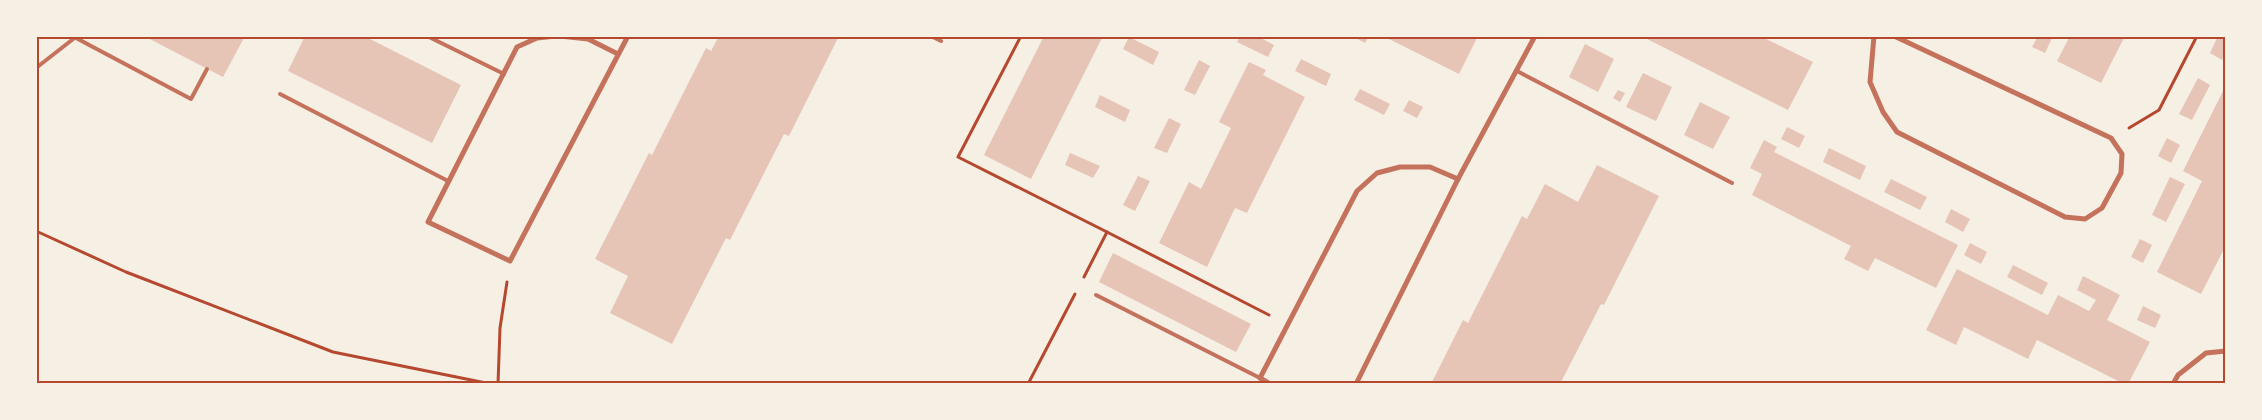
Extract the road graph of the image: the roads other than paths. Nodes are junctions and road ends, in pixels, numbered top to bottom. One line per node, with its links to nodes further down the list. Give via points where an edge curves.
1 (427, 36): 14 (lane)
2 (558, 36): 10 (street, via 588,39); 14 (street, via 537,38 517,47)
3 (628, 36): 10 (street)
4 (931, 36): 9 (lane)
5 (1535, 36): 13 (street)
6 (1874, 36): 7 (street, via 1870,82 1882,112 1897,132 2065,217 2085,219 2102,208 2121,173 2122,154 2111,138)
7 (1894, 36)
8 (76, 37): 11 (lane); 12 (lane, via 191,99)
9 (941, 41)
10 (618, 54): 17 (street, via 510,261 428,222)
11 (36, 68)
12 (207, 69)
13 (1517, 72): 16 (street); 18 (lane)
14 (504, 74): 17 (street)
15 (280, 94): 17 (lane)
16 (1458, 179): 21 (street, via 1430,167 1400,167 1377,173 1356,190); 23 (street)
17 (448, 181)
18 (1732, 183)
19 (1096, 295): 21 (lane)
20 (2226, 351): 24 (street, via 2206,353 2178,375)
21 (1260, 378): 22 (street)
22 (1270, 384)
23 (1356, 384)
24 (2173, 384)

